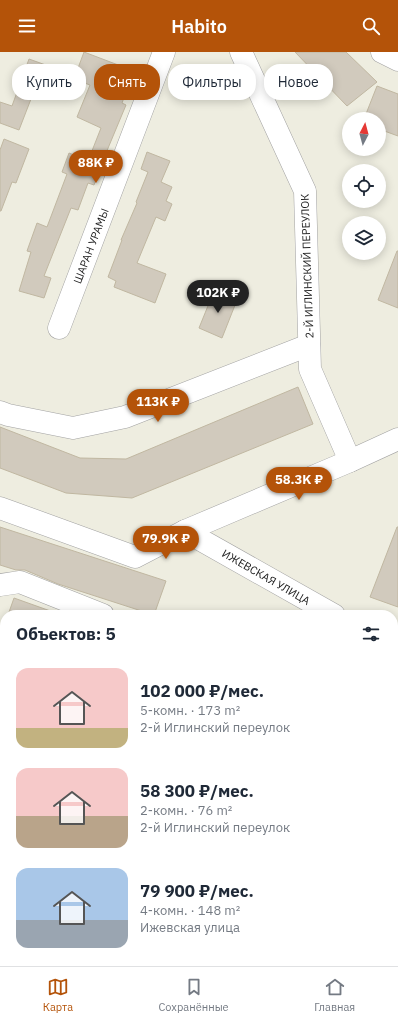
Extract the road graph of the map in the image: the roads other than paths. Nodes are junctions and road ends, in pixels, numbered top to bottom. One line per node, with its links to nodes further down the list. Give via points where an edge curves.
1 (164, 52): 5 (street, ШАРАН УРАМЫ)
2 (241, 52): 6 (street, 2-Й ИГЛИНСКИЙ ПЕРЕУЛОК, via 305,191)
3 (382, 52): 4 (street)
4 (398, 60)
5 (59, 328)
6 (309, 345): 7 (street, via 125,417 73,428); 9 (street, 2-Й ИГЛИНСКИЙ ПЕРЕУЛОК, via 310,369)
7 (0, 412)
8 (398, 439): 9 (street)
9 (350, 461): 11 (street)
10 (0, 508): 11 (street, via 135,557)
11 (186, 530): 14 (street, ИЖЕВСКАЯ УЛИЦА)
12 (0, 585): 13 (street, via 20,582)
13 (90, 610)
14 (325, 610)

